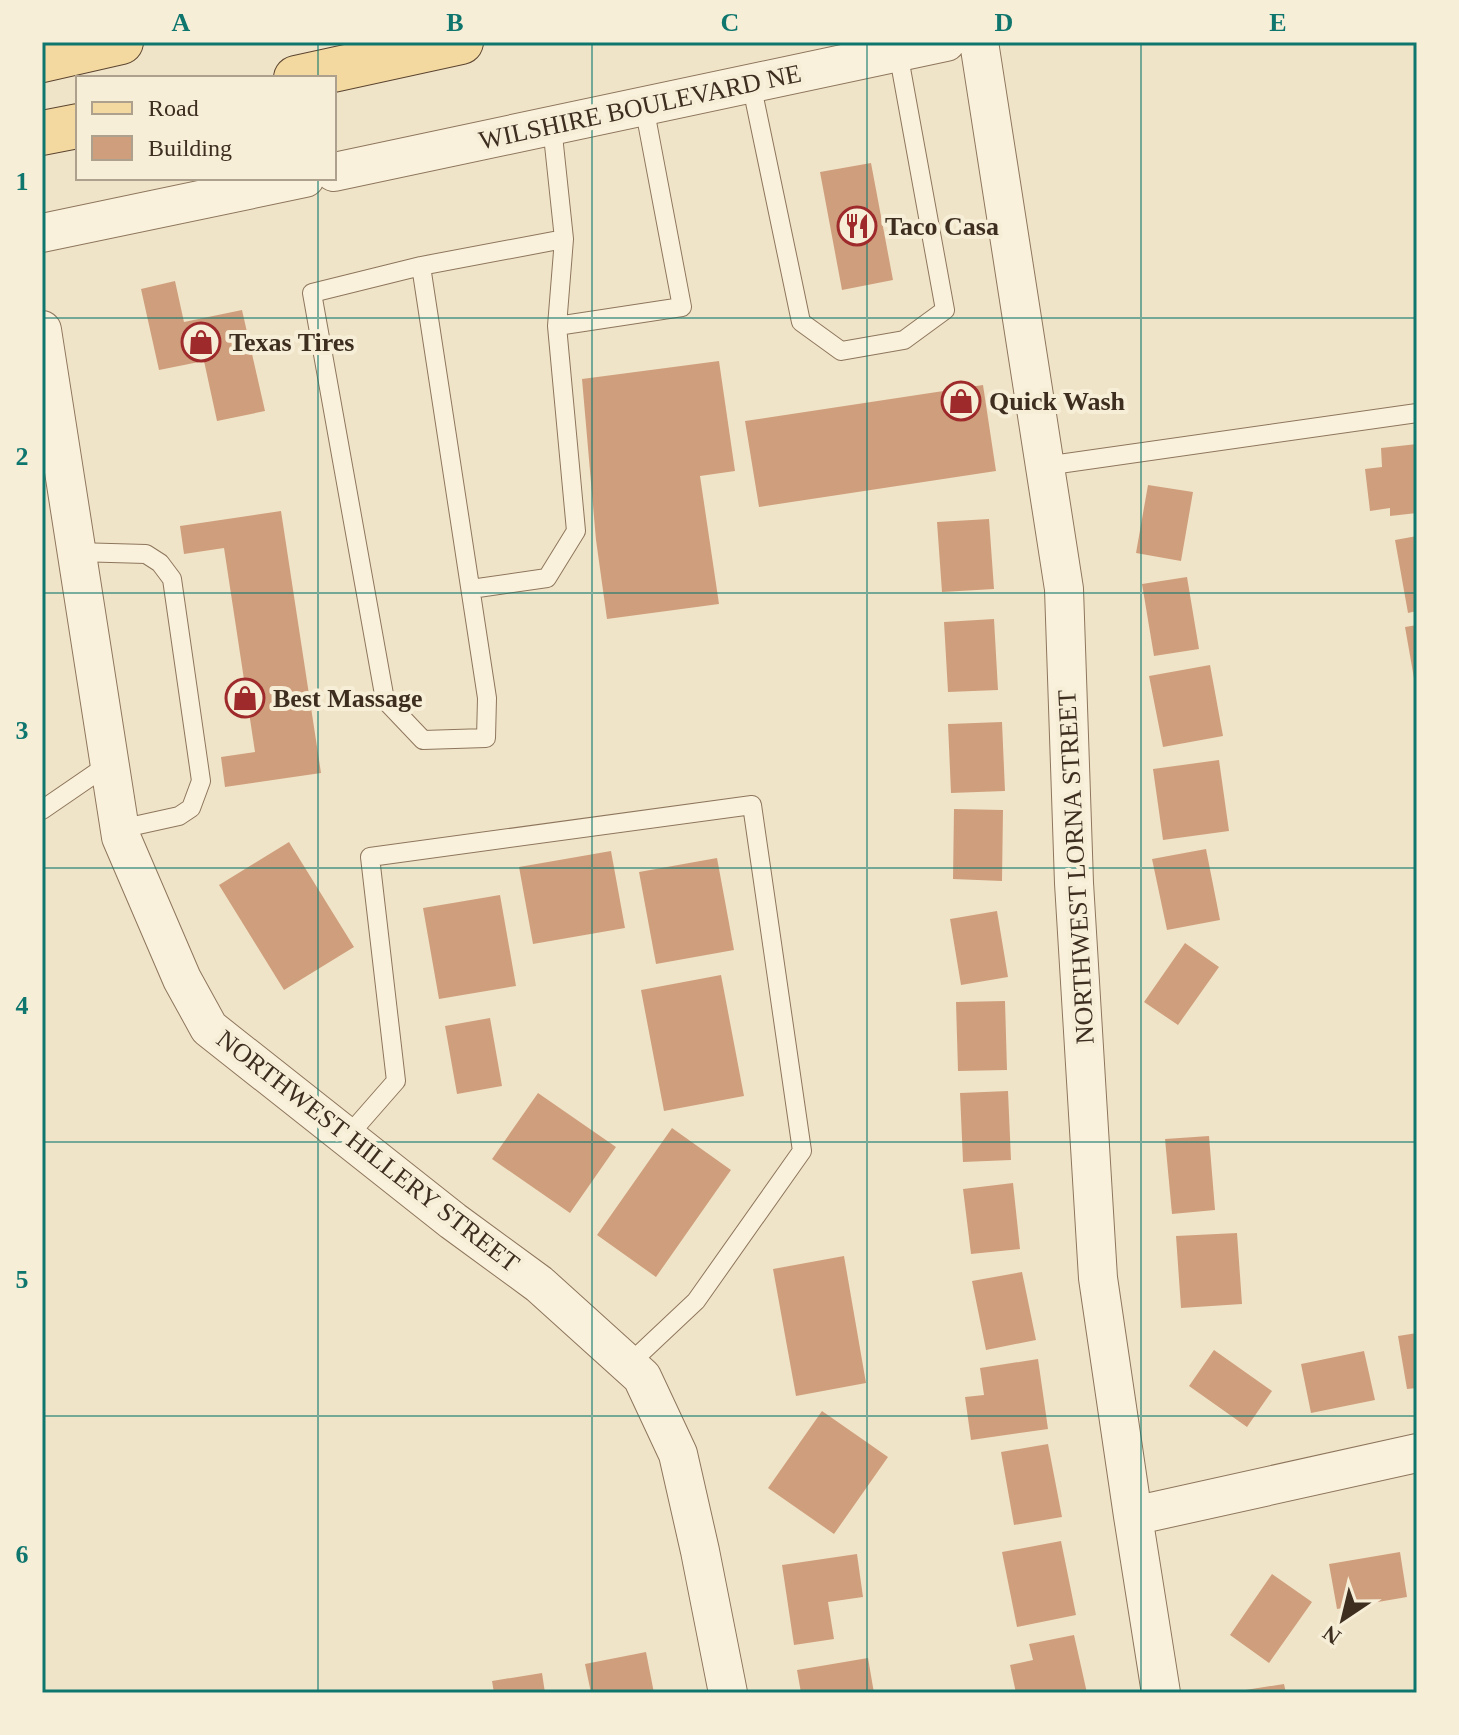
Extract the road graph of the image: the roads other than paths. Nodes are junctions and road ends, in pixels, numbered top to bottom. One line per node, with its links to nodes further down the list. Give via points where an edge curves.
1 (121, 42): 6 (main road)
2 (461, 42): 7 (main road)
3 (946, 42): 5 (street, WILSHIRE BOULEVARD NE)
4 (979, 42): 21 (street, NORTHWEST LORNA STREET)
5 (898, 52): 8 (street, WILSHIRE BOULEVARD NE); 8 (lane, via 945,310 904,340 841,351 801,322)
6 (42, 60)
7 (305, 76)
8 (751, 83): 9 (street, WILSHIRE BOULEVARD NE)
9 (644, 106): 11 (street, WILSHIRE BOULEVARD NE); 18 (lane, via 682,307)
10 (76, 126): 12 (main road)
11 (552, 126): 13 (street, WILSHIRE BOULEVARD NE); 16 (lane)
12 (42, 133)
13 (336, 172)
14 (295, 180): 15 (street)
15 (42, 233)
16 (564, 239): 17 (lane); 18 (lane)
17 (421, 266): 23 (lane); 23 (lane, via 312,293 385,700 423,740 486,738 487,698)
18 (557, 326): 23 (lane, via 576,531 547,578)
19 (42, 330): 22 (street, NORTHWEST HILLERY STREET)
20 (1417, 413): 21 (lane)
21 (1045, 466): 30 (street, NORTHWEST LORNA STREET, via 1064,589 1074,883 1098,1278)
22 (76, 552): 24 (street, NORTHWEST HILLERY STREET); 26 (lane, via 146,554 172,579 201,781 191,808 179,816)
23 (471, 589)
24 (109, 764): 25 (lane); 26 (street, NORTHWEST HILLERY STREET)
25 (42, 810)
26 (120, 829): 27 (street, NORTHWEST HILLERY STREET, via 182,979 209,1028)
27 (347, 1137): 28 (street, NORTHWEST HILLERY STREET, via 539,1284); 28 (lane, via 396,1081 370,857 752,805 802,1151 696,1301)
28 (628, 1365): 31 (street, NORTHWEST HILLERY STREET, via 642,1377 678,1454)
29 (1417, 1453): 30 (street)
30 (1133, 1516): 32 (street, NORTHWEST LORNA STREET)
31 (728, 1693)
32 (1161, 1693)

